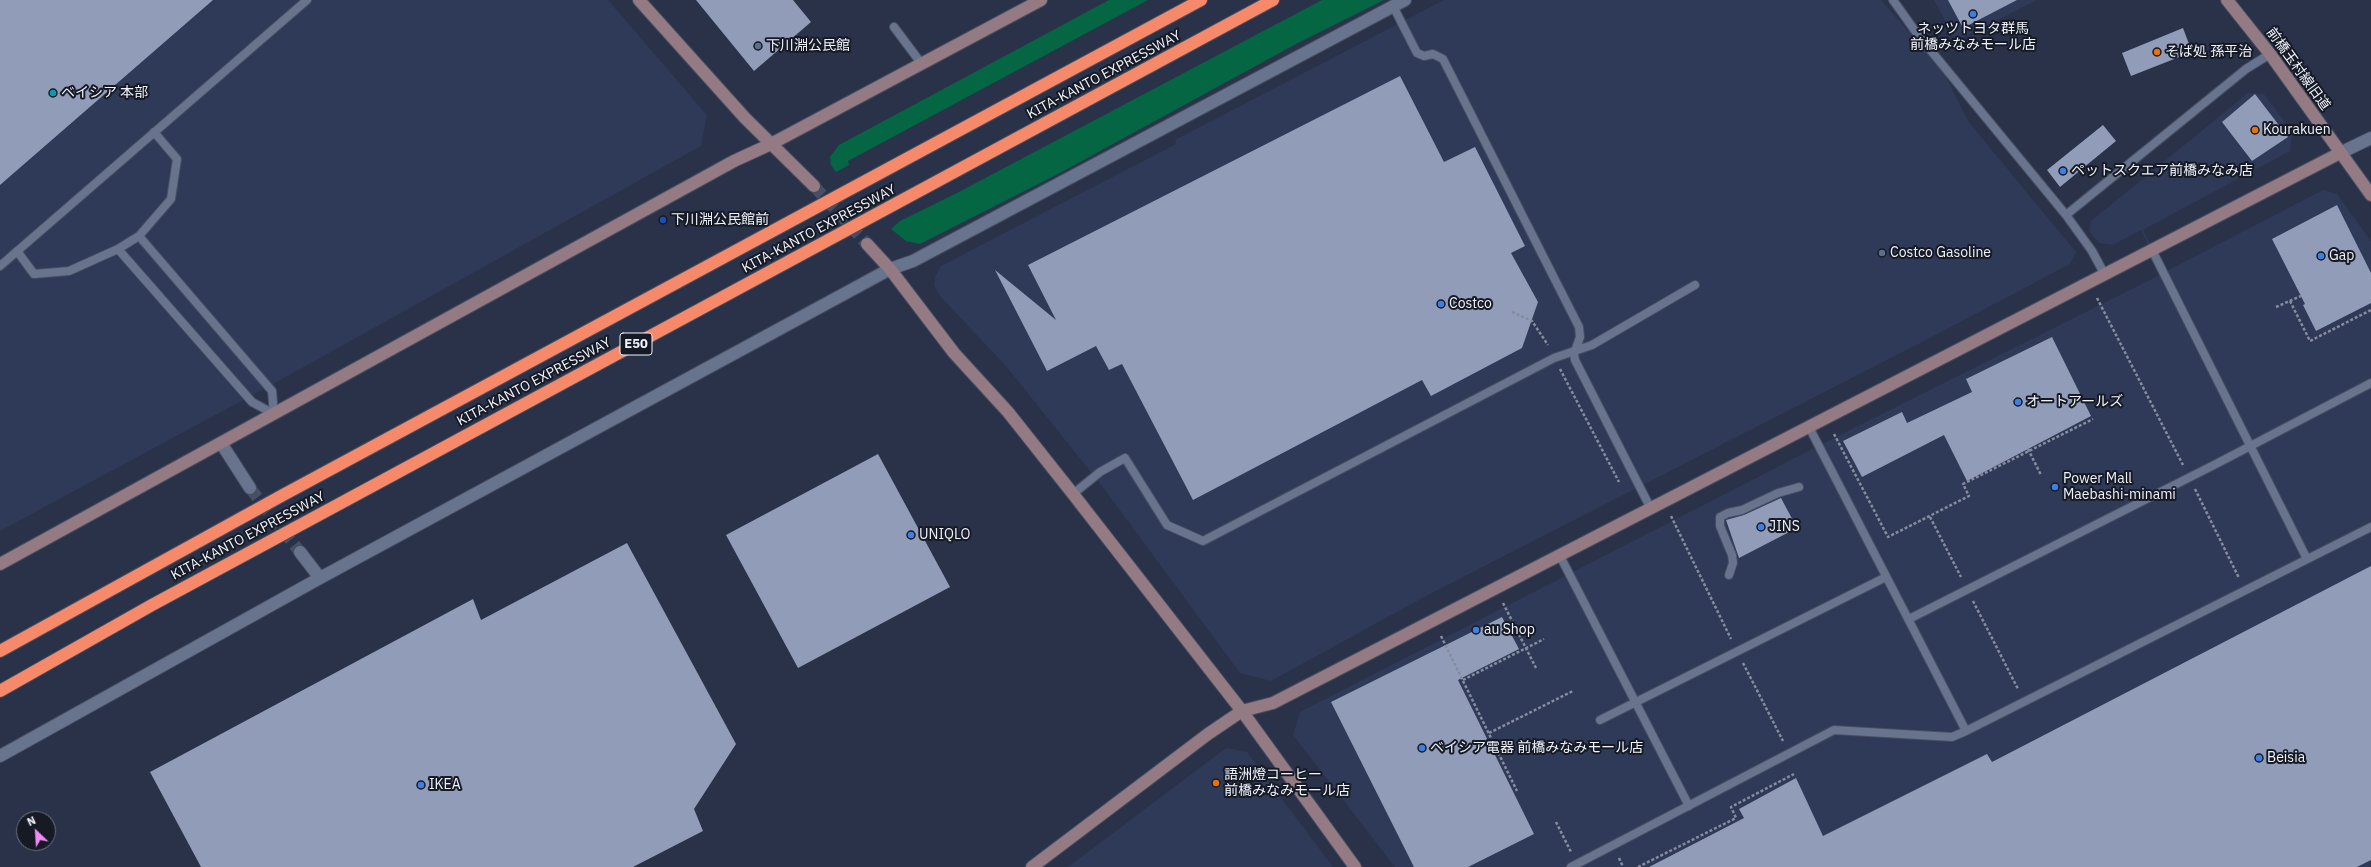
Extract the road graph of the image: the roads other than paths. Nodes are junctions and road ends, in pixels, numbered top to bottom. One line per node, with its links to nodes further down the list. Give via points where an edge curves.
1 (307, 0): 13 (lane)
2 (638, 0): 15 (street)
3 (1201, 0): 48 (highway, KITA-KANTO EXPRESSWAY / E50, via 297,487)
4 (1273, 0): 49 (highway, KITA-KANTO EXPRESSWAY / E50, via 172,594)
5 (1405, 0): 9 (street)
6 (1893, 0): 19 (lane, via 1918,35)
7 (2227, 0): 11 (street, 前橋玉村線旧道)
8 (1033, 2): 12 (street)
9 (1393, 6): 26 (street, via 913,261); 29 (lane, via 1417,53 1424,56 1433,54 1443,59 1579,327 1580,337)
10 (894, 27): 12 (lane)
11 (2270, 54): 16 (street, 前橋玉村線旧道); 19 (lane, via 2246,69)
12 (920, 63): 15 (street)
13 (154, 132): 20 (lane, via 178,159 171,199); 24 (lane)
14 (2371, 138): 16 (street)
15 (771, 144): 17 (street); 31 (street, via 734,161)
16 (2340, 153): 18 (street, 前橋玉村線旧道); 23 (street)
17 (814, 186)
18 (2371, 195)
19 (2066, 215): 27 (lane)
20 (139, 236): 22 (lane); 31 (lane, via 272,391)
21 (867, 244): 26 (street)
22 (118, 249): 24 (lane, via 69,271 34,274); 31 (lane, via 252,402)
23 (2152, 250): 27 (street); 34 (lane)
24 (17, 251): 25 (lane)
25 (0, 266)
26 (890, 269): 37 (street, via 954,353 1008,412); 46 (street)
27 (2105, 274): 32 (street)
28 (1696, 285): 29 (lane, via 1592,345)
29 (1574, 350): 37 (lane, via 1554,358 1203,541 1167,525 1124,458 1100,472); 38 (lane, via 1575,360)
30 (2371, 383): 34 (lane)
31 (274, 414): 33 (street)
32 (1809, 427): 38 (street); 45 (lane)
33 (221, 443): 36 (street); 43 (street)
34 (2250, 447): 42 (lane); 47 (lane)
35 (1799, 486): 44 (lane, via 1778,492 1742,510 1728,512 1720,517 1720,526 1732,555 1733,563)
36 (250, 488)
37 (1074, 494): 51 (street)
38 (1651, 509): 41 (street)
39 (2371, 527): 42 (lane)
40 (300, 552): 46 (street)
41 (1560, 556): 50 (lane); 51 (street, via 1273,703)
42 (2307, 559): 53 (lane)
43 (0, 564)
44 (1729, 575)
45 (1886, 577): 47 (lane); 50 (lane)
46 (320, 578): 54 (street)
47 (1909, 619): 53 (lane)
48 (0, 651)
49 (0, 691)
50 (1635, 701): 52 (lane); 55 (lane)
51 (1242, 711): 57 (street); 58 (street)
52 (1600, 720)
53 (1966, 731): 55 (lane, via 1952,737 1834,730)
54 (0, 756)
55 (1689, 806): 56 (lane)
56 (1574, 865)
57 (1032, 867)
58 (1355, 867)

